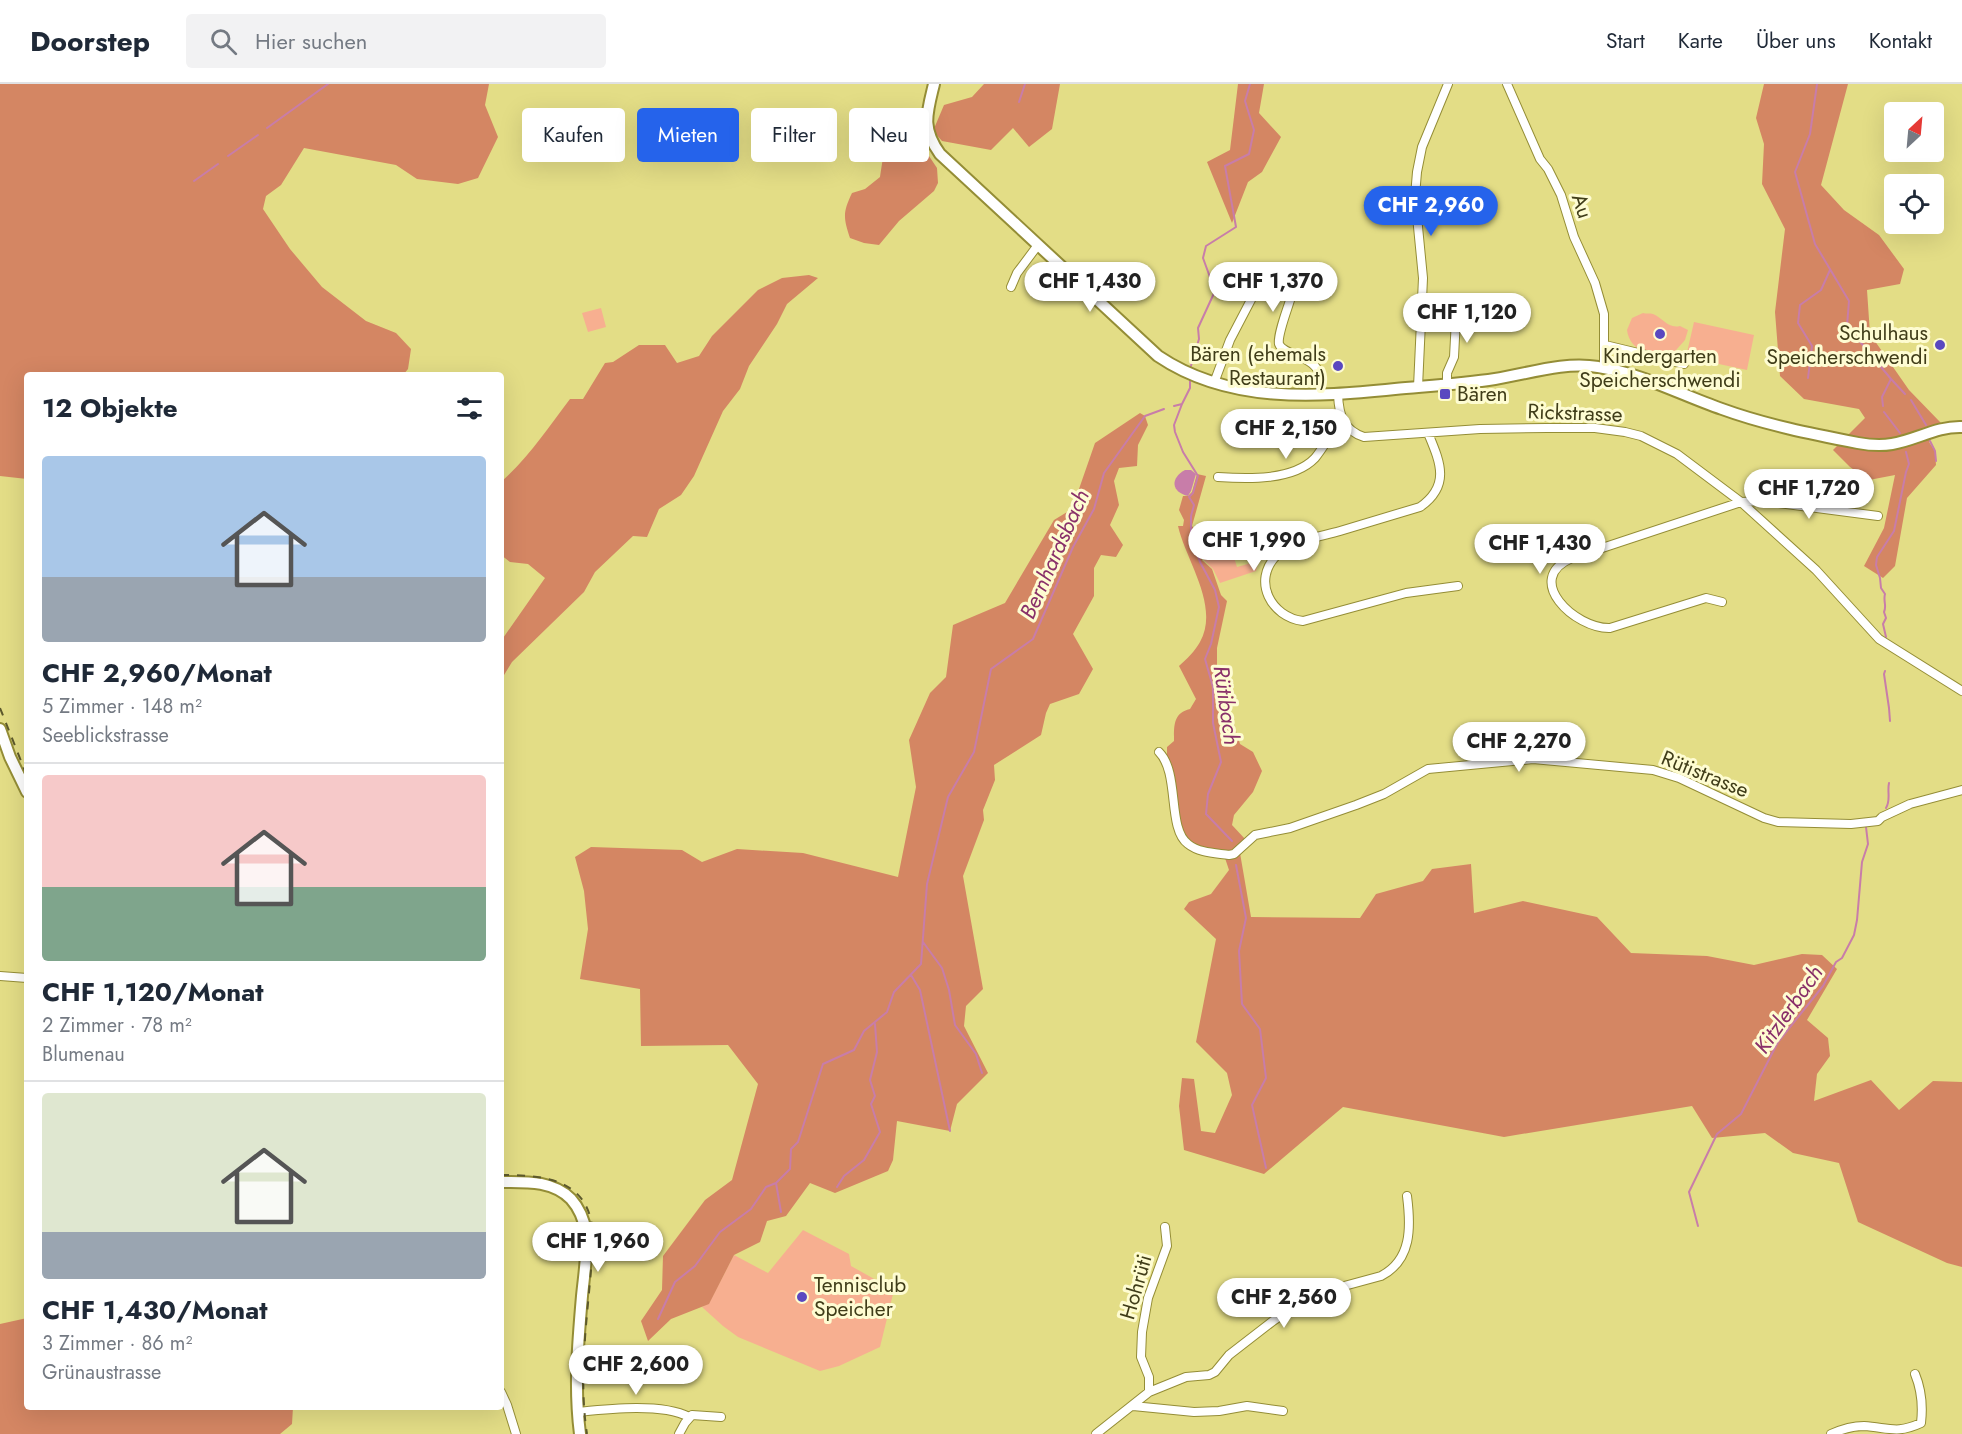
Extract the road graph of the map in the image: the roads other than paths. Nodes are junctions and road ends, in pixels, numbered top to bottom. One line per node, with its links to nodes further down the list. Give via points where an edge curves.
1 (934, 84): 4 (street, via 927,120 932,143)
2 (1448, 84): 12 (street, via 1422,147 1417,172 1415,196 1423,278)
3 (1508, 84): 7 (street, Au, via 1540,159 1561,195 1574,237 1595,283 1604,314)
4 (1038, 245): 5 (street); 10 (street, via 1158,356)
5 (1011, 287)
6 (1487, 308): 11 (street, via 1458,314)
7 (1605, 345): 8 (street); 9 (street, Au)
8 (1684, 364)
9 (1604, 368): 11 (street, via 1558,368); 16 (street, via 1760,422 1858,443 1891,444 1938,429)
10 (1214, 383): 13 (street, via 1280,395); 13 (street, via 1253,296 1285,293 1291,297 1279,343 1282,349 1313,364 1318,371)
11 (1448, 385): 12 (street)
12 (1418, 387): 14 (street)
13 (1321, 395): 14 (street)
14 (1338, 395): 15 (street)
15 (1342, 420): 17 (street, Rickstrasse, via 1364,437); 18 (street, via 1313,459 1297,470 1250,479)
16 (1962, 427)
17 (1428, 433): 19 (street, Rickstrasse, via 1547,428 1624,432 1677,454); 21 (street, via 1441,466 1440,479 1430,500 1420,507 1284,549 1272,560 1266,587 1273,606 1292,620 1303,621 1406,593)
18 (1218, 477)
19 (1741, 502): 20 (street, via 1763,501); 22 (street, via 1572,558 1561,563 1552,581 1560,602 1582,621 1599,628 1706,598); 23 (street, Rickstrasse, via 1816,570 1879,639)
20 (1878, 516)
21 (1458, 586)
22 (1722, 602)
23 (1962, 691)
24 (0, 729): 26 (street)
25 (1160, 752): 27 (street, Rütistrasse, via 1168,764 1181,836 1198,849 1229,855 1255,836 1356,805 1428,769 1525,759 1666,773 1778,822 1878,821 1910,804)
26 (24, 786)
27 (1962, 790)
28 (0, 976): 29 (street)
29 (24, 978)
30 (504, 1182): 38 (street, via 552,1187 570,1199 584,1222)
31 (1407, 1196): 34 (street, via 1407,1240 1397,1265 1389,1272 1311,1295 1229,1354 1215,1372 1186,1377)
32 (1165, 1227): 34 (street, Hohrüti, via 1167,1246 1148,1298 1142,1332 1141,1357 1149,1377)
33 (1915, 1374): 45 (street, via 1921,1388 1921,1424 1899,1433 1862,1426)
34 (1149, 1392): 36 (street)
35 (504, 1398): 41 (street)
36 (1133, 1406): 37 (street, via 1194,1412 1247,1406); 44 (street)
37 (1283, 1411)
38 (578, 1412): 39 (street, via 647,1408); 42 (street)
39 (689, 1417): 40 (street); 43 (street)
40 (721, 1417)
41 (516, 1434)
42 (580, 1434)
43 (679, 1434)
44 (1096, 1434)
45 (1831, 1434)

